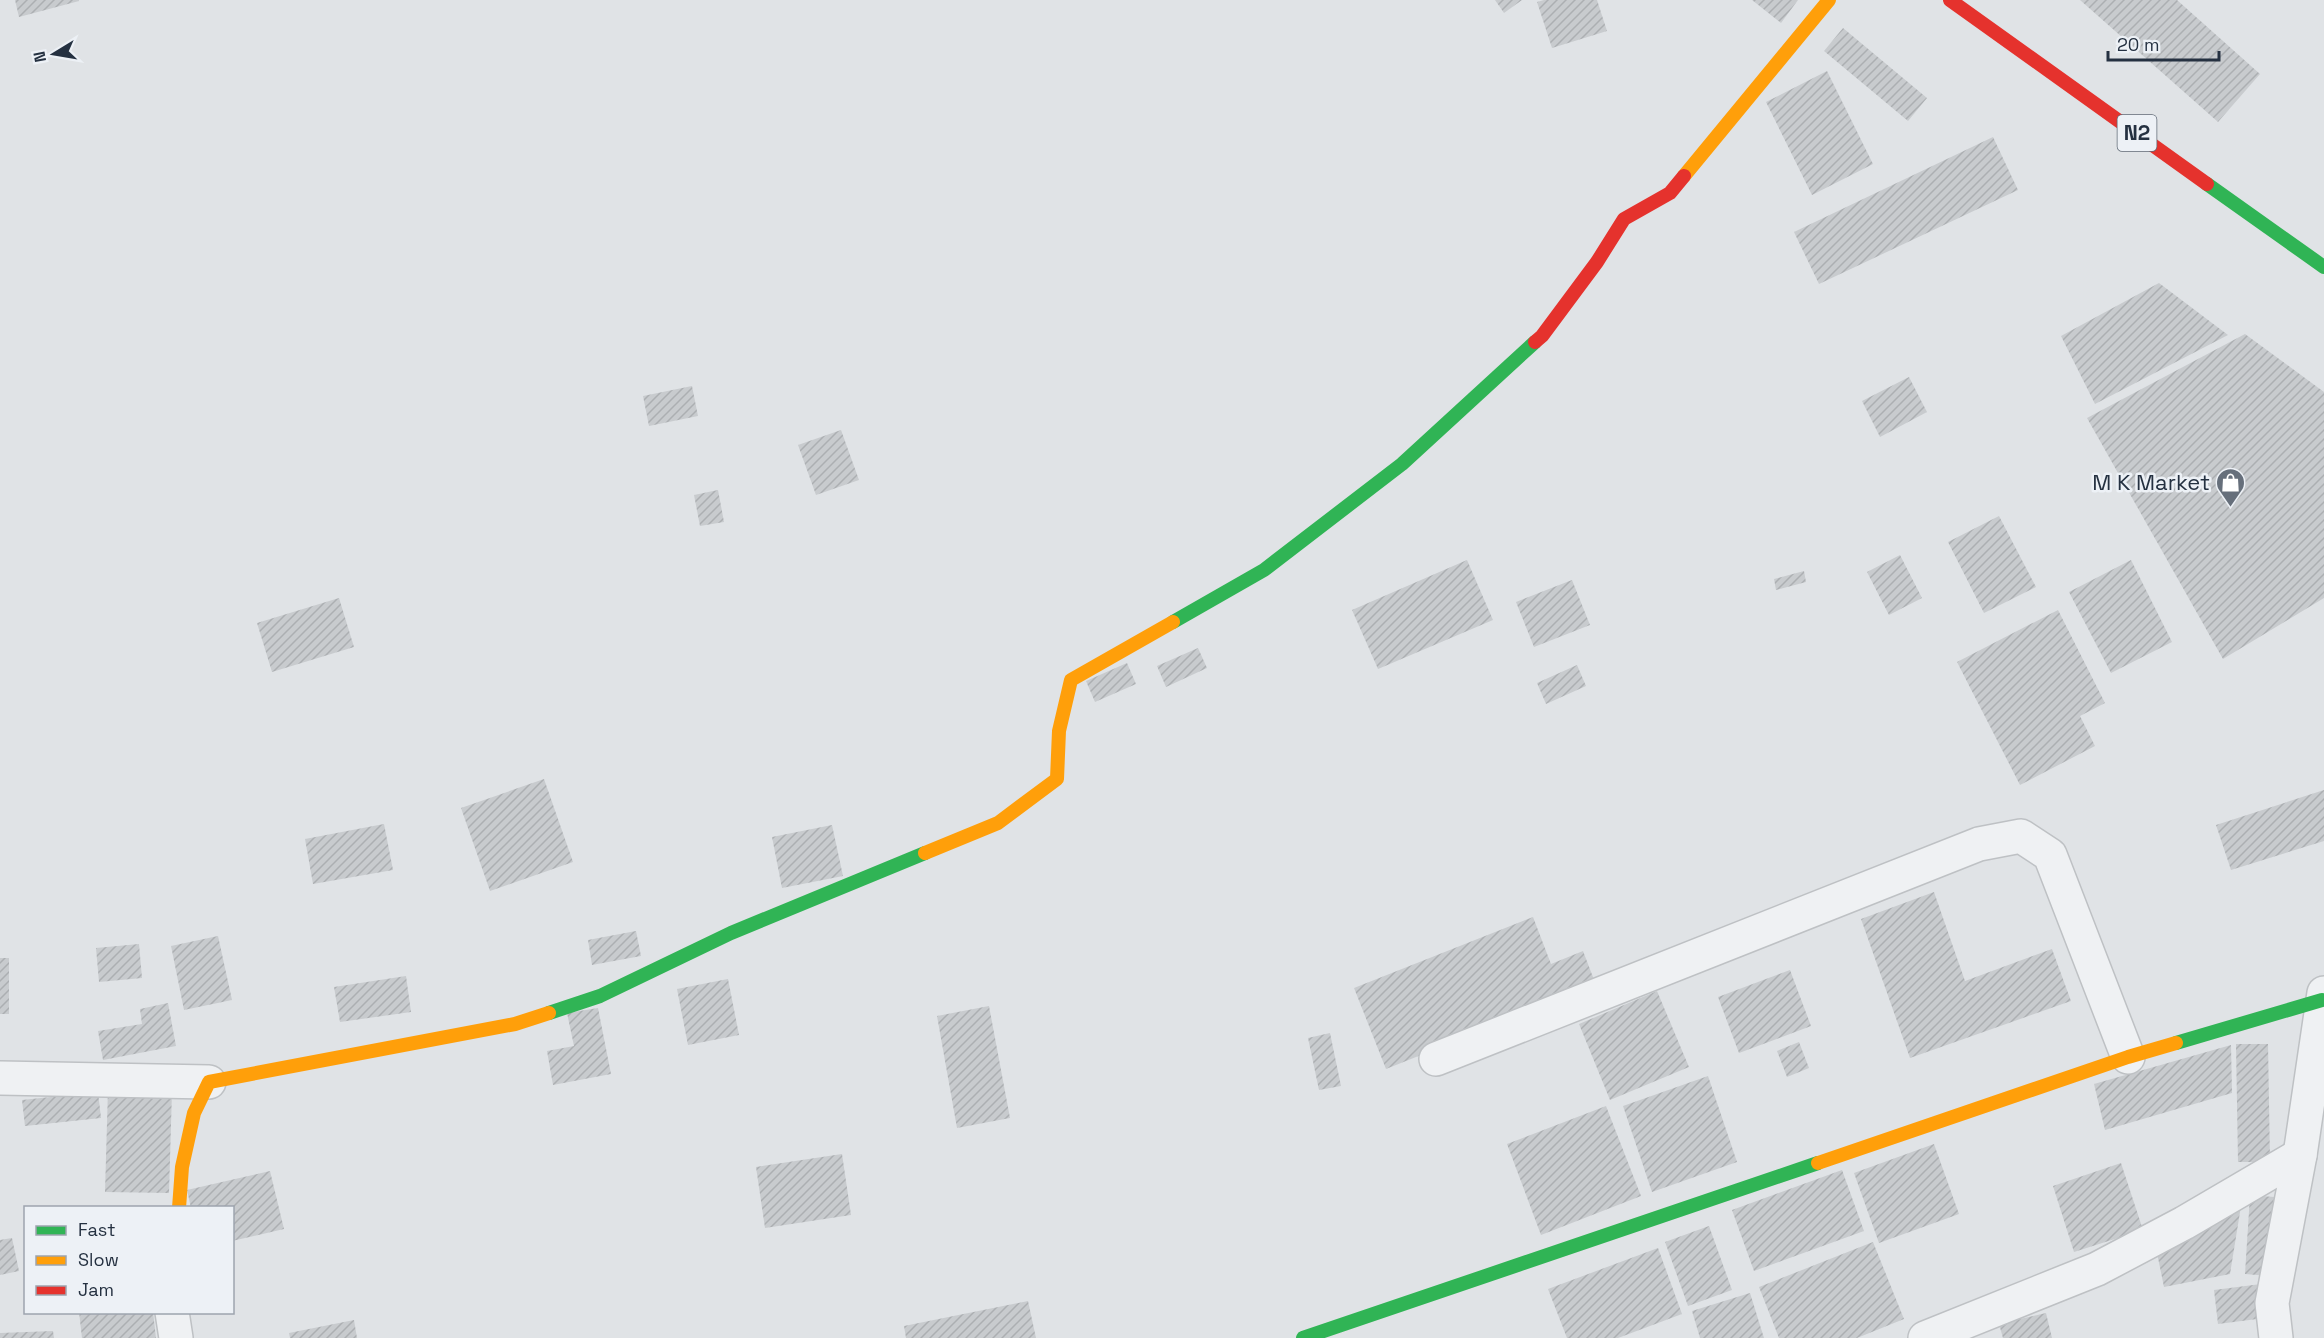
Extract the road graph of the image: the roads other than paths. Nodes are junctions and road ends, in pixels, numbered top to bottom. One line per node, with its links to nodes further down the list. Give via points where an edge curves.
1 (1829, 0): 8 (main road, via 1670,193 1624,219 1542,336 1402,464 1264,570 1071,680 1059,731 1057,779 998,823 731,933 600,996 526,1020)
2 (1950, 0): 3 (main road, N2)
3 (2324, 267)
4 (2323, 996): 5 (main road); 9 (street)
5 (2128, 1057): 6 (street, via 2050,855 2021,836 1979,844); 13 (main road)
6 (1436, 1059)
7 (0, 1078): 8 (street)
8 (209, 1083): 10 (main road, via 194,1113 182,1167)
9 (2300, 1155): 14 (street, via 2097,1269); 15 (street, via 2272,1303)
10 (179, 1206)
11 (172, 1314): 12 (street)
12 (176, 1338)
13 (1303, 1338)
14 (1925, 1338)
15 (2276, 1338)

